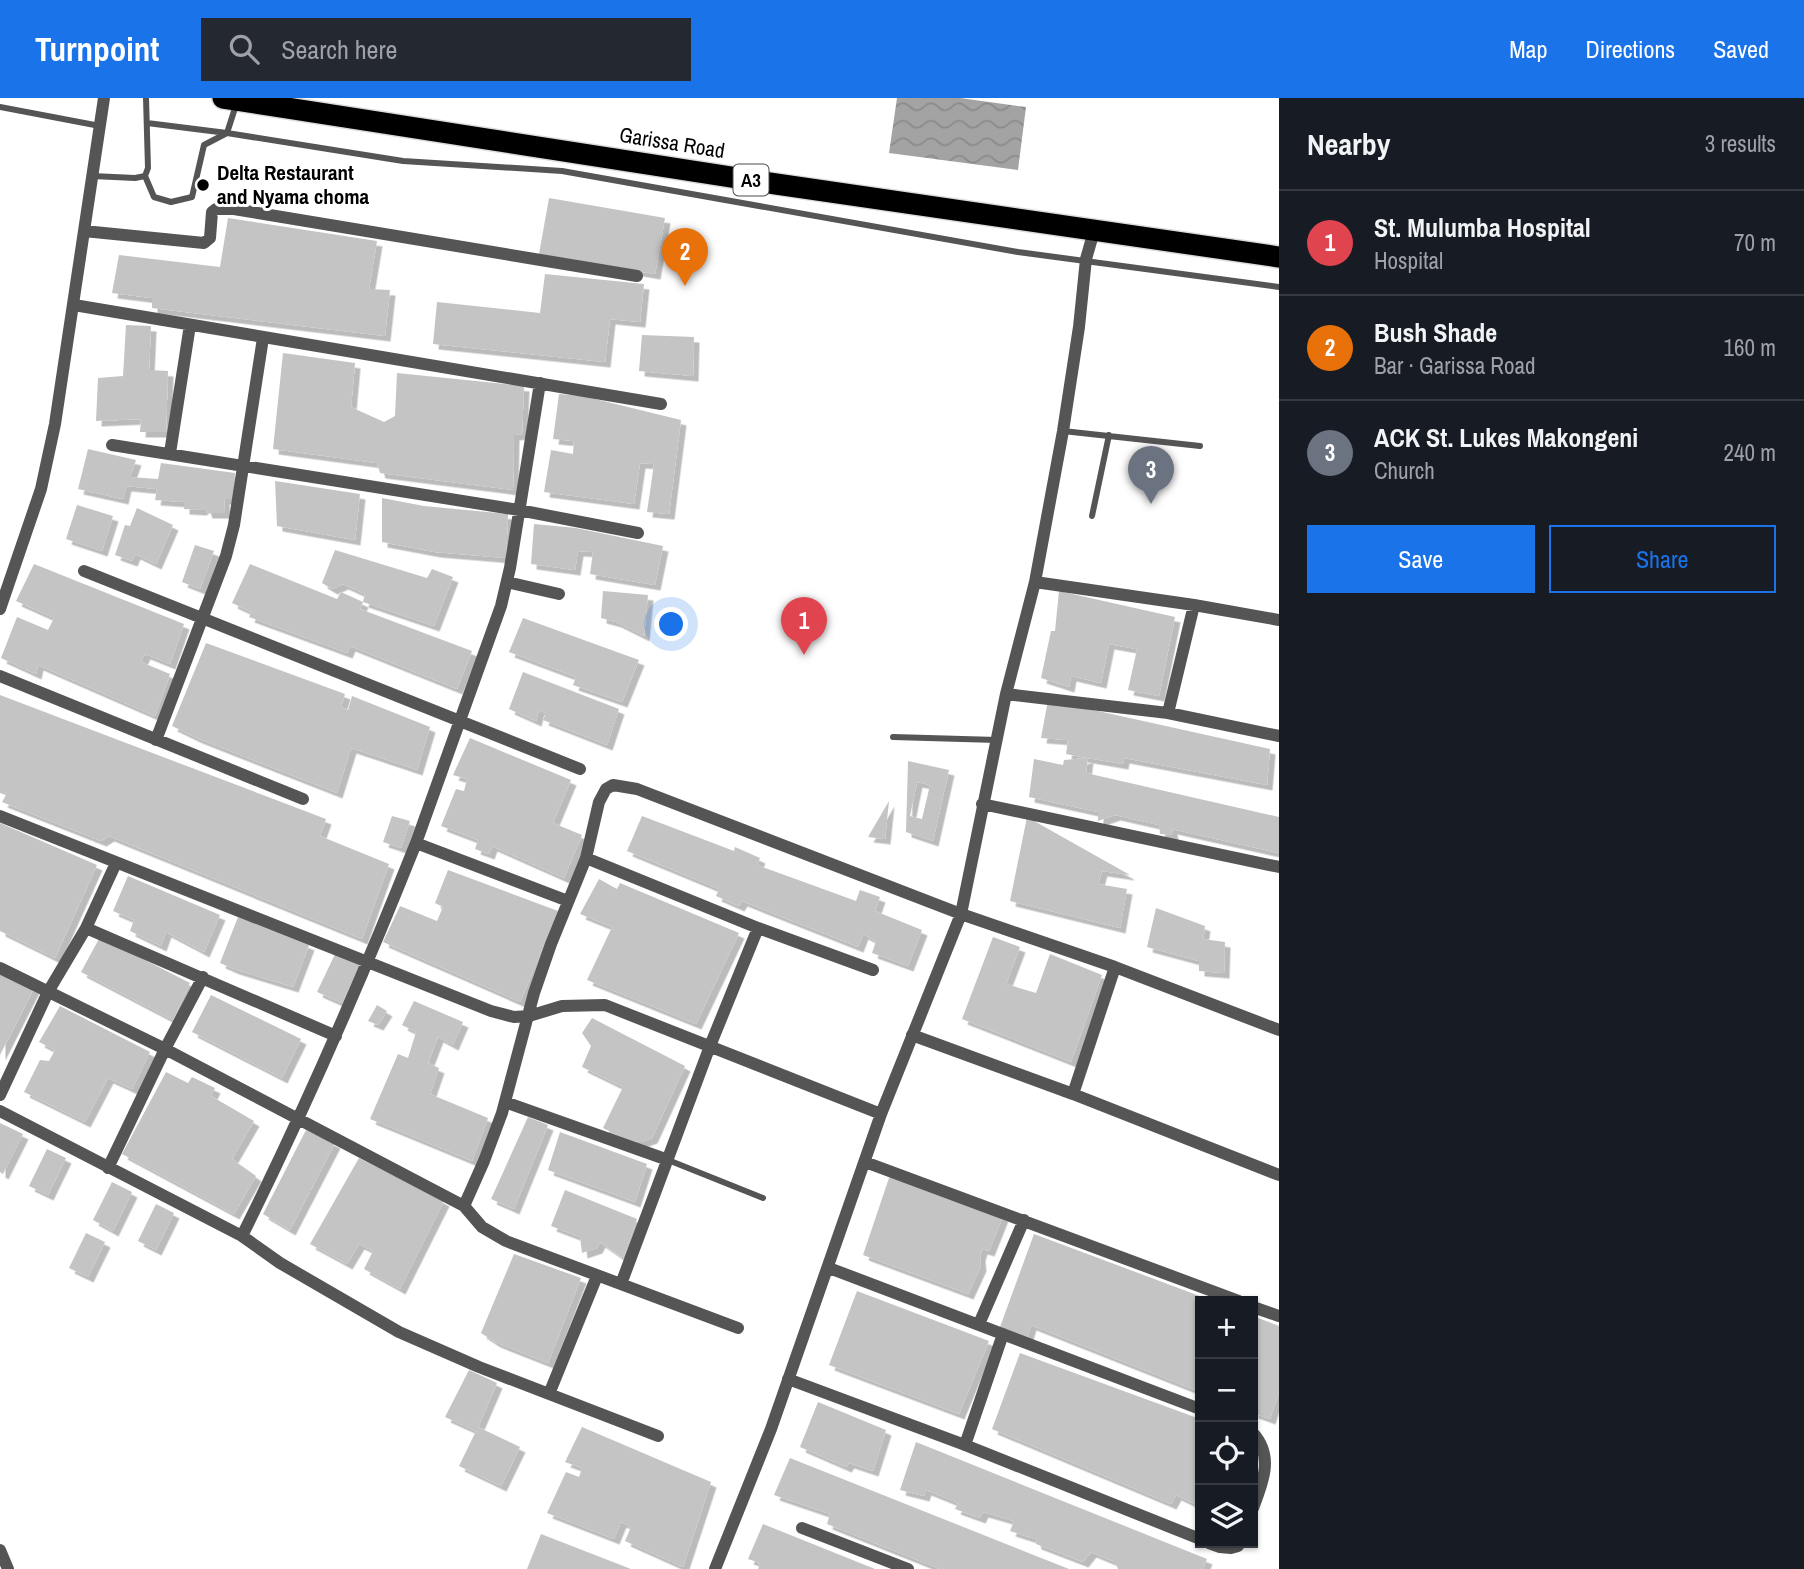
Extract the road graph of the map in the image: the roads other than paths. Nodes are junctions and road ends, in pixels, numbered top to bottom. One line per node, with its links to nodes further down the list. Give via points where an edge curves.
1 (104, 98): 7 (street)
2 (146, 98): 6 (lane)
3 (231, 99): 4 (highway, Garissa Road / A3); 8 (lane)
4 (294, 103): 12 (highway, Garissa Road / A3, via 776,184)
5 (0, 107): 7 (lane)
6 (147, 123): 8 (lane); 10 (lane)
7 (100, 126): 9 (street)
8 (227, 133): 10 (lane, via 204,145 192,197 171,202 154,197); 14 (lane, via 403,161 562,172)
9 (92, 176): 10 (lane); 11 (street)
10 (145, 176)
11 (84, 231): 15 (street, via 204,243 210,238 212,212 233,209); 17 (street)
12 (1094, 231): 13 (highway, Garissa Road / A3); 14 (street)
13 (1279, 257)
14 (1086, 259): 16 (lane); 22 (street)
15 (637, 276)
16 (1279, 287)
17 (74, 305): 18 (street); 36 (street, via 41,489)
18 (190, 325): 19 (street); 26 (street)
19 (263, 338): 20 (street); 27 (street)
20 (540, 383): 21 (street); 28 (street)
21 (662, 404)
22 (1063, 431): 23 (lane); 33 (street)
23 (1109, 435): 25 (lane); 29 (lane)
24 (112, 445): 26 (street)
25 (1200, 446)
26 (170, 453): 27 (street)
27 (243, 464): 28 (street); 37 (street, via 226,556)
28 (519, 510): 30 (street); 32 (street)
29 (1092, 516)
30 (638, 533)
31 (84, 572): 37 (street)
32 (507, 582): 34 (street); 42 (street)
33 (1035, 582): 35 (street); 40 (street)
34 (559, 594)
35 (1195, 605): 38 (street); 41 (street)
36 (0, 609)
37 (201, 619): 42 (street); 45 (street)
38 (1279, 620)
39 (0, 676): 45 (street)
40 (1006, 694): 41 (street); 46 (street)
41 (1168, 713): 43 (street)
42 (458, 722): 47 (street); 51 (street)
43 (1279, 736)
44 (893, 737): 46 (lane)
45 (156, 740): 48 (street)
46 (997, 740): 49 (street)
47 (580, 769)
48 (303, 799)
49 (982, 804): 54 (street); 56 (street)
50 (0, 817): 53 (street)
51 (416, 843): 55 (street); 59 (street)
52 (586, 858): 55 (street); 56 (street, via 599,802 606,789 621,785); 58 (street)
53 (116, 863): 57 (street); 59 (street)
54 (1279, 867)
55 (568, 901): 65 (street)
56 (961, 914): 60 (street); 67 (street)
57 (86, 928): 63 (street); 64 (street)
58 (758, 928): 62 (street); 69 (street)
59 (369, 961): 65 (street, via 491,1010); 68 (street)
60 (1115, 967): 66 (street); 71 (street)
61 (0, 968): 64 (street)
62 (873, 970)
63 (202, 976): 68 (street); 70 (street)
64 (48, 992): 70 (street); 72 (street)
65 (528, 1016): 69 (street, via 562,1006 606,1005); 73 (street)
66 (1279, 1030)
67 (912, 1035): 71 (street); 75 (street)
68 (336, 1036): 76 (street)
69 (710, 1046): 75 (street); 77 (street)
70 (165, 1049): 76 (street); 79 (street)
71 (1073, 1094): 80 (street)
72 (0, 1095)
73 (505, 1102): 77 (street); 82 (street)
74 (0, 1111): 79 (street)
75 (881, 1114): 78 (street)
76 (300, 1118): 82 (street); 84 (street)
77 (668, 1160): 81 (lane); 87 (street)
78 (865, 1162): 83 (street); 85 (street)
79 (108, 1168): 84 (street)
80 (1279, 1175)
81 (763, 1198)
82 (464, 1206): 86 (street, via 493,1234)
83 (1024, 1220): 88 (street); 91 (street)
84 (242, 1236): 95 (street, via 399,1332)
85 (829, 1268): 91 (street); 94 (street)
86 (597, 1276): 87 (street); 95 (street)
87 (621, 1284): 92 (street)
88 (1226, 1296)
89 (1258, 1309): 90 (street)
90 (1279, 1316)
91 (979, 1324): 93 (street)
92 (738, 1328)
93 (1003, 1334): 96 (street); 99 (street)
94 (788, 1379): 99 (street); 107 (street)
95 (549, 1394): 97 (street)
96 (1195, 1407)
97 (658, 1436)
98 (1258, 1439): 100 (street)
99 (965, 1445): 104 (street)
100 (1266, 1468): 101 (street); 102 (street)
101 (1279, 1473)
102 (1258, 1493)
103 (802, 1528): 108 (street)
104 (1195, 1537)
105 (0, 1550): 106 (street)
106 (8, 1569)
107 (715, 1569)
108 (908, 1569)

